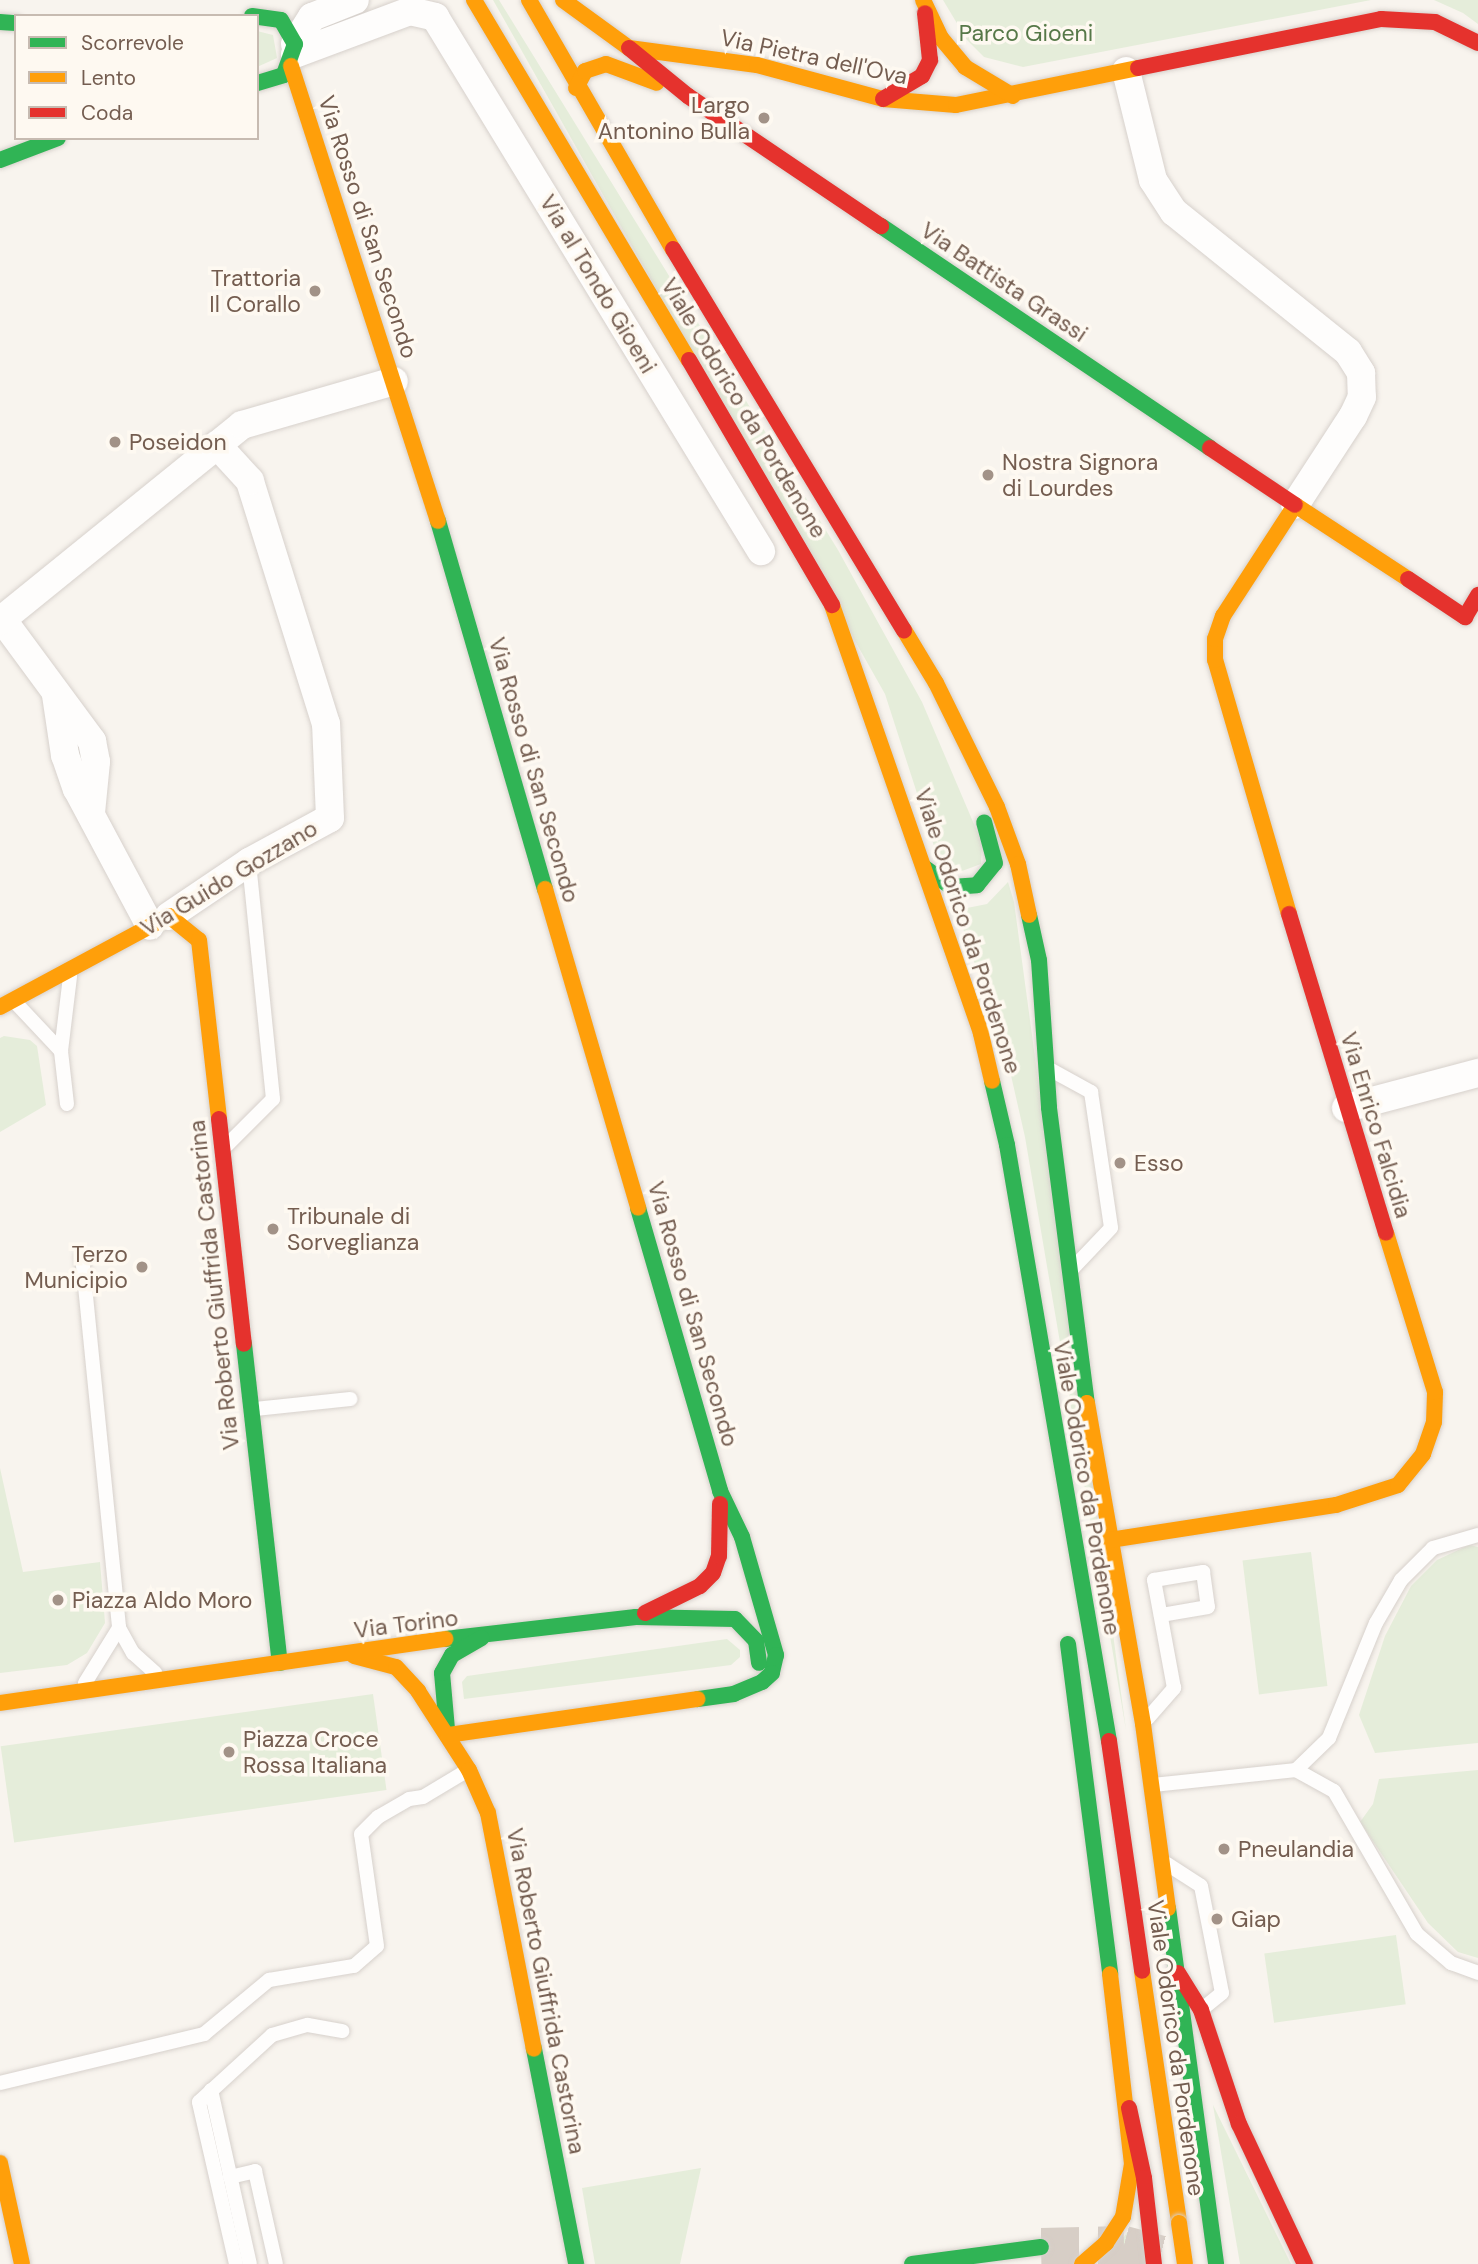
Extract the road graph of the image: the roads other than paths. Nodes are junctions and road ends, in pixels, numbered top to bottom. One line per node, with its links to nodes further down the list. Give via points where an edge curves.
1 (355, 0): 11 (street, via 312,17)
2 (529, 0): 15 (main road, Viale Odorico da Pordenone)
3 (563, 0): 10 (main road, Via Pietra dell'Ova)
4 (923, 0): 17 (main road, via 941,38 965,67); 18 (main road, via 930,60 922,76)
5 (290, 5): 8 (main road)
6 (461, 7): 11 (street, via 410,11); 24 (street, Via al Tondo Gioeni); 30 (main road, Viale Odorico da Pordenone, via 791,530 839,617)
7 (259, 15): 11 (main road, via 286,26)
8 (259, 15)
9 (1478, 43): 13 (main road, Via Pietra dell'Ova, via 1435,22 1381,19)
10 (629, 48): 12 (main road, Via Pietra dell'Ova); 16 (main road)
11 (293, 55): 14 (main road, via 275,80); 21 (main road, Via Rosso di San Secondo)
12 (723, 60): 16 (street, via 707,86); 18 (main road, Via Pietra dell'Ova)
13 (1126, 71): 17 (main road, Via Pietra dell'Ova); 23 (street, via 1153,180 1174,212 1348,352 1361,373 1362,397 1353,416)
14 (259, 83)
15 (576, 88): 16 (main road, via 585,71 606,64); 28 (main road, Viale Odorico da Pordenone)
16 (688, 96): 23 (main road, Via Battista Grassi)
17 (1013, 96): 18 (main road, Via Pietra dell'Ova, via 956,105)
18 (883, 99)
19 (53, 140): 20 (main road)
20 (0, 160)
21 (394, 381): 22 (street, via 242,425); 45 (main road, Via Rosso di San Secondo)
22 (217, 445): 26 (street); 29 (street, Via Guido Gozzano, via 250,481 326,724 330,818)
23 (1295, 505): 27 (main road, Via Battista Grassi); 38 (main road, Via Enrico Falcidia, via 1223,616 1214,639 1215,660)
24 (761, 551)
25 (1478, 594): 27 (main road)
26 (1, 620): 31 (street, via 56,695 67,762 91,816)
27 (1472, 622)
28 (936, 683): 30 (main road, via 995,863 977,885 964,889 934,879); 35 (main road, Viale Odorico da Pordenone, via 997,807 1018,864 1039,960)
29 (249, 862): 31 (street, Via Guido Gozzano); 39 (lane, via 273,1099)
30 (925, 868): 42 (main road, Viale Odorico da Pordenone, via 992,1076)
31 (159, 921): 32 (main road, Via Guido Gozzano); 39 (main road, Via Roberto Giuffrida Castorina, via 199,940)
32 (71, 969): 33 (main road, Via Guido Gozzano); 34 (lane)
33 (6, 1004): 34 (lane)
34 (61, 1051): 37 (lane)
35 (1047, 1068): 41 (main road, Viale Odorico da Pordenone); 41 (lane, via 1091,1092 1111,1228)
36 (1478, 1073): 38 (street)
37 (67, 1104)
38 (1346, 1108): 47 (main road, Via Enrico Falcidia, via 1435,1392 1434,1422 1423,1454 1398,1485 1336,1505)
39 (221, 1151): 44 (main road, Via Roberto Giuffrida Castorina)
40 (82, 1256): 51 (lane)
41 (1072, 1269): 47 (main road, Viale Odorico da Pordenone, via 1077,1345)
42 (1045, 1382): 48 (main road); 86 (main road, Viale Odorico da Pordenone, bridge, via 1110,1749)
43 (350, 1399): 44 (lane)
44 (250, 1410): 55 (main road, Via Roberto Giuffrida Castorina)
45 (720, 1491): 50 (main road, via 719,1556 713,1573 700,1586); 57 (main road, via 741,1537 776,1655 772,1673)
46 (1478, 1535): 63 (lane, via 1433,1548 1401,1580 1376,1623 1329,1738)
47 (1110, 1540): 60 (main road, Viale Odorico da Pordenone)
48 (1062, 1574)
49 (1161, 1615): 60 (lane, via 1174,1688)
50 (636, 1617): 53 (main road, Via Torino); 57 (main road, Via Torino, via 735,1619 747,1628 760,1654 756,1677)
51 (119, 1628): 56 (lane, via 144,1667); 58 (lane, via 89,1678)
52 (1067, 1629): 72 (main road, via 1081,1769)
53 (482, 1638): 54 (main road, Via Torino); 61 (main road, via 452,1655 442,1673)
54 (347, 1654): 55 (main road, Via Torino); 61 (main road, Via Roberto Giuffrida Castorina, via 396,1667)
55 (280, 1663): 56 (main road, Via Torino)
56 (166, 1679): 58 (main road, Via Torino)
57 (746, 1689): 61 (main road)
58 (74, 1693): 59 (main road, Via Torino)
59 (0, 1703)
60 (1143, 1724): 64 (main road, Viale Odorico da Pordenone)
61 (448, 1735): 62 (main road, Via Roberto Giuffrida Castorina)
62 (469, 1770): 70 (lane, via 378,1817 361,1834 377,1946 354,1966 269,1980 204,2034); 82 (main road, Via Roberto Giuffrida Castorina, via 488,1813)
63 (1296, 1770): 64 (lane); 67 (lane, via 1334,1791 1417,1934 1451,1963)
64 (1152, 1785): 65 (main road, Viale Odorico da Pordenone)
65 (1161, 1860): 66 (main road, Viale Odorico da Pordenone); 68 (lane, via 1201,1886 1222,1993)
66 (1178, 1973): 68 (main road); 76 (main road, Viale Odorico da Pordenone)
67 (1478, 1973)
68 (1201, 2010): 89 (main road, via 1234,2113)
69 (342, 2031): 71 (lane, via 289,2027 272,2035)
70 (0, 2082)
71 (211, 2090): 74 (lane); 79 (lane, via 199,2102)
72 (1129, 2108): 84 (main road, via 1132,2164 1128,2200 1114,2233); 85 (main road, via 1144,2178)
73 (0, 2163): 75 (main road)
74 (230, 2177): 80 (lane); 81 (lane, via 255,2171)
75 (4, 2204): 78 (main road)
76 (1211, 2216): 87 (main road); 88 (main road)
77 (1041, 2247): 83 (main road)
78 (22, 2264)
79 (236, 2264)
80 (250, 2264)
81 (276, 2264)
82 (576, 2264)
83 (912, 2264)
84 (1082, 2264)
85 (1154, 2264)
86 (1185, 2264)
87 (1216, 2264)
88 (1222, 2264)
89 (1305, 2264)

